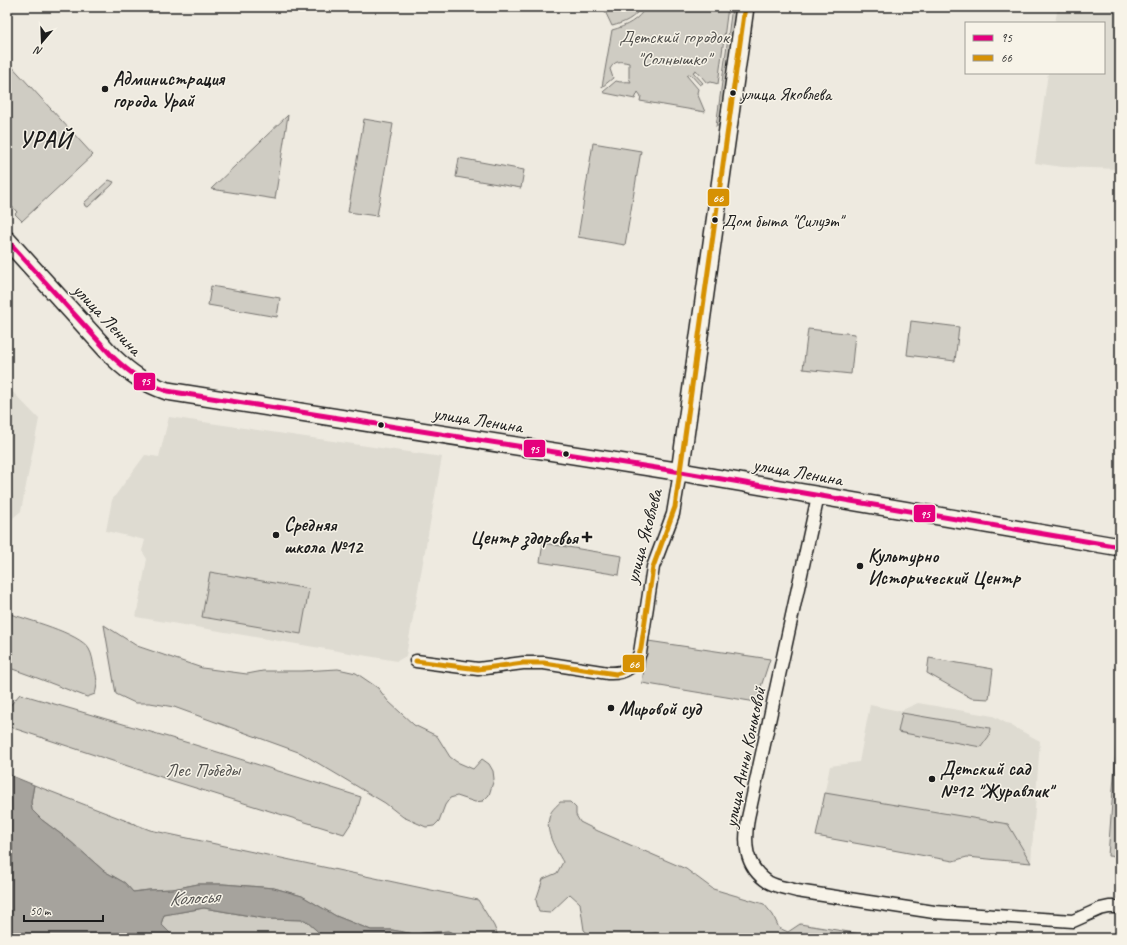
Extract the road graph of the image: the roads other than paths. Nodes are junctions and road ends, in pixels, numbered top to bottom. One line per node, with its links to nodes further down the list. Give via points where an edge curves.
1 (745, 7): 3 (main road, улица Яковлева)
2 (7, 240): 3 (main road, улица Ленина, via 113,358 128,372 153,386 226,401)
3 (680, 472): 4 (main road, улица Ленина); 6 (street, улица Яковлева, via 673,514 653,567 640,653 630,669 616,674 533,662 478,669)
4 (818, 496): 5 (main road, улица Ленина); 7 (street, улица Анны Коньковой, via 748,818 745,844 751,864 768,882 778,886 934,912 1073,921 1100,909)
5 (1120, 547)
6 (416, 661)
7 (1120, 908)

